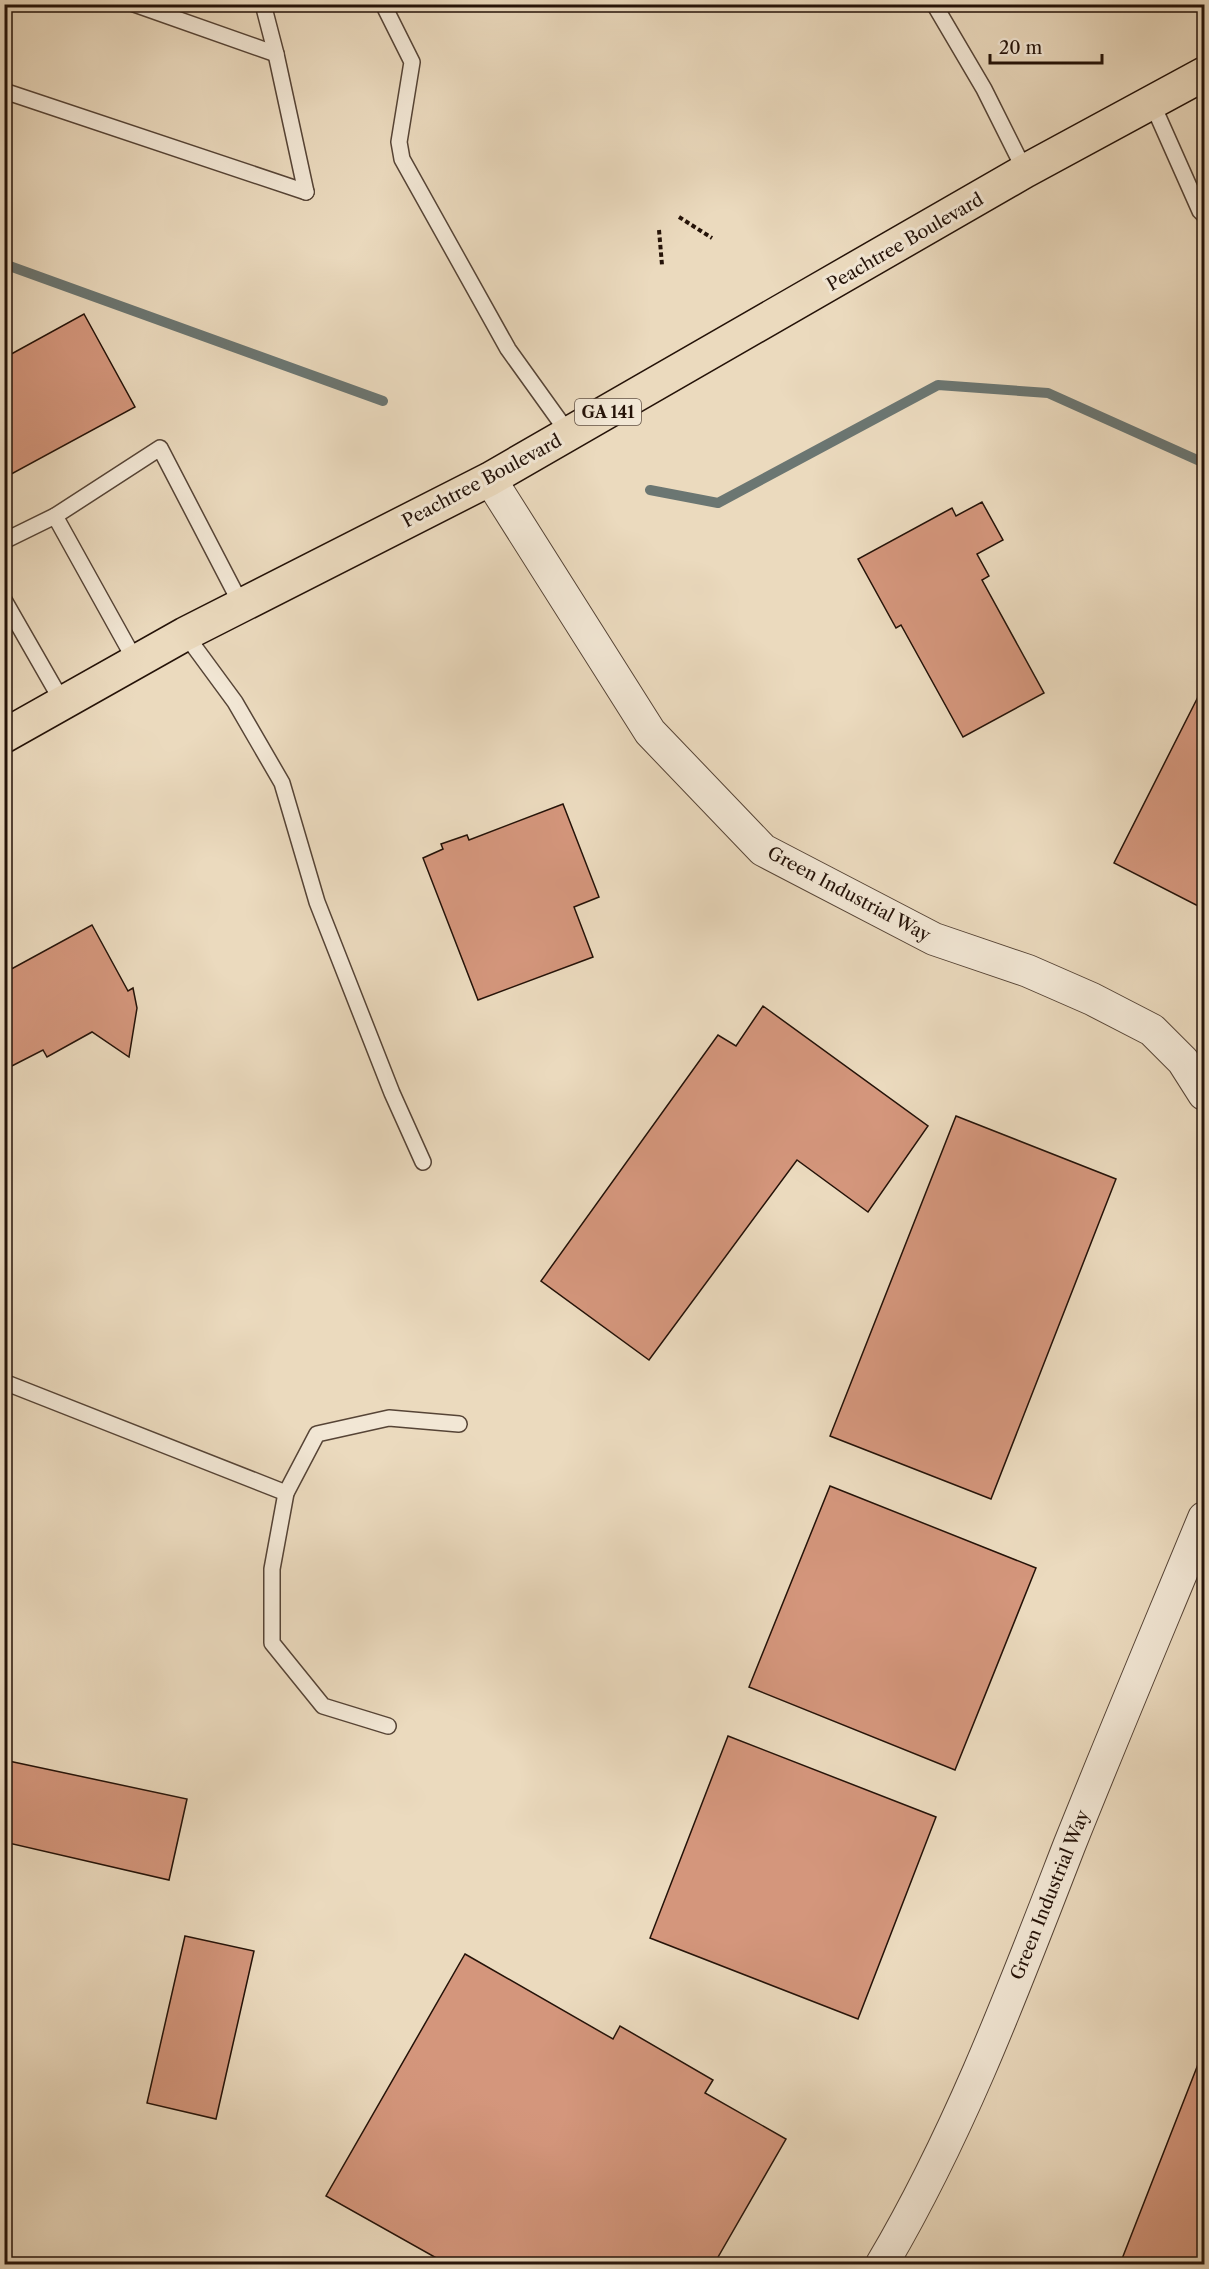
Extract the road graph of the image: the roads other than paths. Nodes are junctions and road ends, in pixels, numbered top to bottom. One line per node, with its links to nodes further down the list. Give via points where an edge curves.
1 (134, 4): 5 (lane)
2 (263, 4): 5 (lane)
3 (383, 4): 11 (lane, via 412,62 399,142 402,159 508,349)
4 (934, 4): 9 (lane, via 984,89)
5 (276, 54): 7 (lane, via 306,192)
6 (1204, 74): 8 (highway, Peachtree Boulevard / GA 141)
7 (4, 91)
8 (1152, 104): 9 (highway, Peachtree Boulevard / GA 141); 10 (lane)
9 (1025, 171): 11 (highway, Peachtree Boulevard / GA 141)
10 (1204, 216)
11 (569, 434): 12 (highway, Peachtree Boulevard / GA 141)
12 (490, 479): 16 (highway, Peachtree Boulevard / GA 141); 21 (street, Green Industrial Way, via 650,732 763,850 934,939 1028,971 1152,1030 1183,1061)
13 (55, 516): 14 (lane); 16 (lane, via 160,448); 18 (lane)
14 (4, 541)
15 (4, 600): 19 (lane)
16 (242, 606): 17 (highway, Peachtree Boulevard / GA 141)
17 (185, 634): 18 (highway, Peachtree Boulevard / GA 141); 22 (lane, via 235,702 282,783 317,902)
18 (136, 662): 19 (highway, Peachtree Boulevard / GA 141)
19 (63, 703): 20 (highway, Peachtree Boulevard / GA 141)
20 (4, 736)
21 (1204, 1094)
22 (423, 1162)
23 (4, 1382): 25 (lane)
24 (459, 1424): 25 (lane, via 389,1418 316,1434)
25 (286, 1493): 27 (lane, via 272,1569 272,1643 323,1706)
26 (1204, 1518): 28 (street, Green Industrial Way, via 978,2075 913,2212)
27 (388, 1726)
28 (882, 2265)

